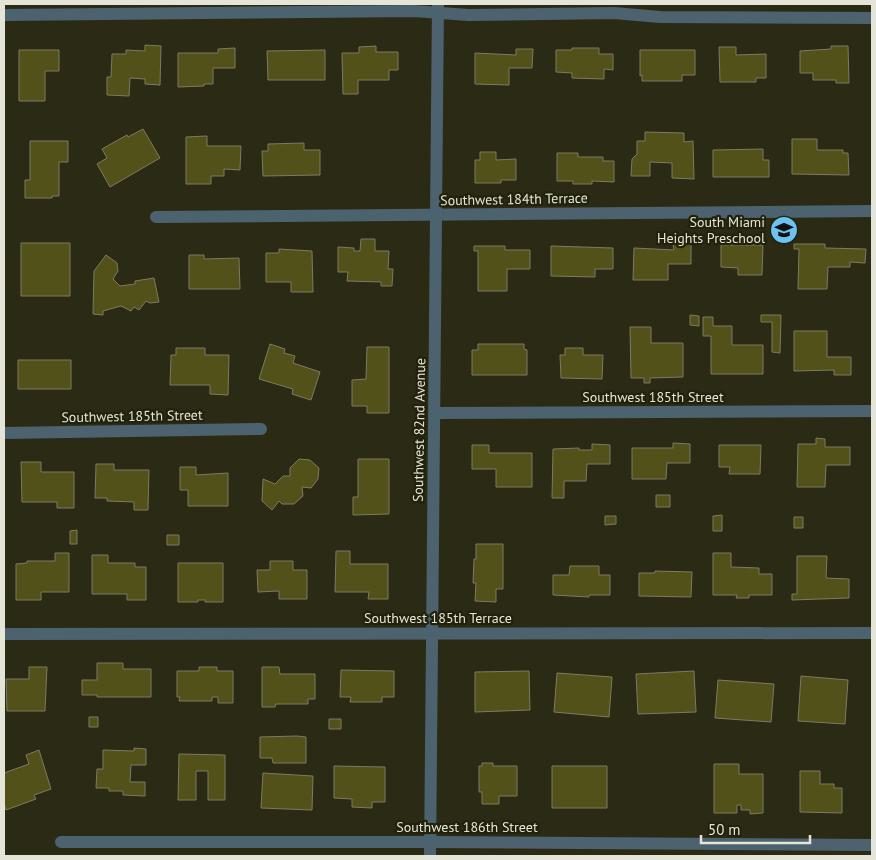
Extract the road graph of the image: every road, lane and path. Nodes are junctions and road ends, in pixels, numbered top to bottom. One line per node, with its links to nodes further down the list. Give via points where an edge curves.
1 (438, 8): 2 (street, via 414,11); 3 (street, via 468,15 614,13 660,18); 5 (street, Southwest 82nd Avenue)
2 (4, 16)
3 (872, 18)
4 (872, 211): 5 (street, Southwest 184th Terrace)
5 (436, 215): 6 (street, Southwest 184th Terrace); 8 (street, Southwest 82nd Avenue)
6 (156, 217)
7 (872, 410): 8 (street, Southwest 185th Street)
8 (434, 413): 11 (street, Southwest 82nd Avenue)
9 (261, 429): 10 (street, Southwest 185th Street)
10 (4, 433)
11 (432, 632): 12 (street, Southwest 185th Terrace); 13 (street, Southwest 185th Terrace); 15 (street, Southwest 82nd Avenue)
12 (872, 633)
13 (4, 634)
14 (61, 842): 15 (street, Southwest 186th Street)
15 (430, 842): 16 (street, Southwest 186th Street); 17 (street, Southwest 82nd Avenue)
16 (872, 845)
17 (430, 856)

